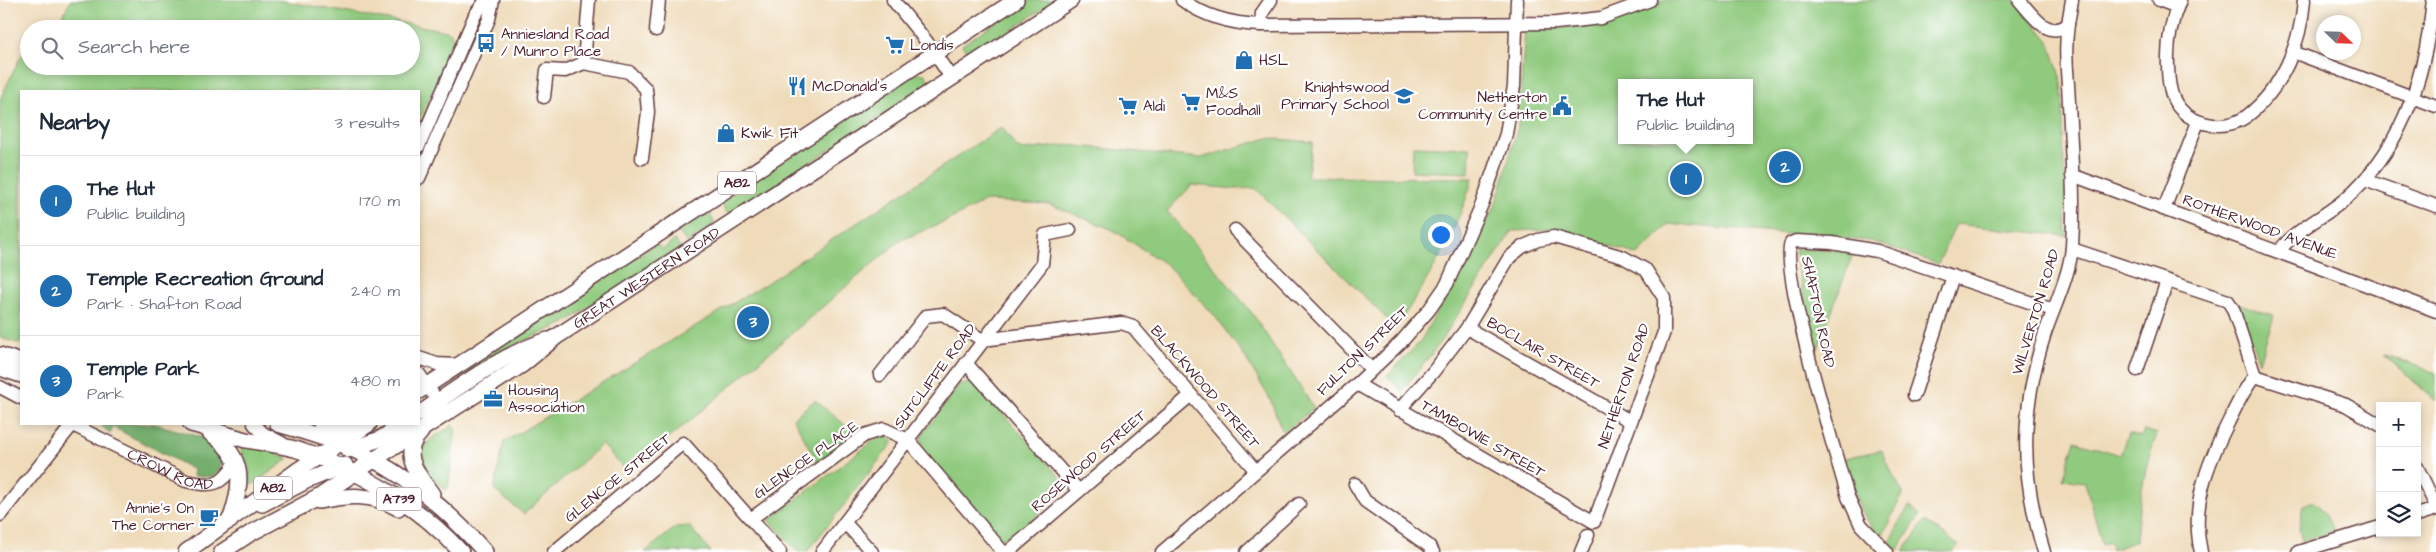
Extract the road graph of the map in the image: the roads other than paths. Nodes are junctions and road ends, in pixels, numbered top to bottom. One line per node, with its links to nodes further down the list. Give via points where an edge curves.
1 (486, 0): 32 (street, via 475,15)
2 (493, 0): 35 (street, via 486,26)
3 (589, 0): 26 (street)
4 (659, 0): 21 (street)
5 (893, 0): 25 (street)
6 (1016, 0): 25 (main road, GREAT WESTERN ROAD / A82)
7 (1071, 0): 27 (main road, GREAT WESTERN ROAD / A82)
8 (1182, 0): 20 (street, via 1198,11 1230,22)
9 (1271, 0): 20 (street, via 1262,13)
10 (1517, 0): 18 (street, FULTON STREET)
11 (1650, 0): 18 (street, via 1586,21)
12 (2019, 0): 22 (street)
13 (2072, 0): 19 (street, WILVERTON ROAD)
14 (2159, 0): 17 (street)
15 (2304, 0): 24 (street, via 2300,32)
16 (2433, 0): 29 (street, via 2428,48)
17 (2179, 4): 31 (street, via 2167,55 2171,92 2182,111)
18 (1517, 24): 20 (street); 55 (street, FULTON STREET, via 1514,86 1506,134 1482,204 1447,284 1402,341)
19 (2068, 24): 22 (street, via 2063,29); 23 (street, WILVERTON ROAD)
20 (1261, 25)
21 (656, 30)
22 (2050, 30): 23 (street)
23 (2065, 48): 34 (street, WILVERTON ROAD)
24 (2293, 52): 29 (street); 31 (street, via 2268,95 2244,118 2219,125)
25 (934, 53): 27 (street); 53 (main road, GREAT WESTERN ROAD / A82)
26 (584, 63): 28 (street, via 565,71 548,70); 33 (street, via 629,72 646,89 648,112)
27 (952, 79): 66 (main road, GREAT WESTERN ROAD / A82, via 556,337 518,351)
28 (544, 97)
29 (2412, 98): 30 (street); 36 (street, via 2396,134)
30 (2436, 106)
31 (2198, 122): 38 (street)
32 (420, 144)
33 (642, 158)
34 (2072, 174): 38 (street, ROTHERWOOD AVENUE); 41 (street, WILVERTON ROAD)
35 (420, 176)
36 (2365, 180): 37 (street); 42 (street)
37 (2436, 206)
38 (2164, 209): 42 (street, ROTHERWOOD AVENUE)
39 (1070, 230): 48 (street, SUTCLIFFE ROAD, via 1045,235 1042,264)
40 (1235, 230): 55 (street)
41 (2072, 248): 44 (street); 45 (street, WILVERTON ROAD)
42 (2279, 251): 46 (street, ROTHERWOOD AVENUE)
43 (1952, 276): 45 (street, SHAFTON ROAD); 64 (street); 120 (street, SHAFTON ROAD, via 1860,247 1810,241 1796,241 1790,246 1790,273 1797,306 1848,497 1861,525)
44 (2167, 281): 56 (street); 59 (street, via 2224,299 2231,305)
45 (2053, 310): 121 (street, WILVERTON ROAD, via 2033,373 2025,447 2030,498)
46 (2436, 311)
47 (1467, 328): 67 (street, NETHERTON ROAD); 69 (street, BOCLAIR STREET); 69 (street, NETHERTON ROAD, via 1509,258 1538,240 1554,237 1570,241 1623,257 1646,270 1664,298 1664,332)
48 (982, 340): 52 (street, SUTCLIFFE ROAD); 58 (street, via 943,314 926,316); 63 (street, BLACKWOOD STREET, via 1121,323 1133,327)
49 (0, 355): 51 (main road)
50 (420, 358): 53 (street, via 437,364)
51 (20, 362)
52 (966, 363): 80 (street, SUTCLIFFE ROAD); 91 (street)
53 (457, 365): 60 (main road, GREAT WESTERN ROAD / A82)
54 (0, 368): 57 (main road)
55 (1371, 369): 61 (street, FULTON STREET)
56 (2137, 370)
57 (20, 375)
58 (880, 375)
59 (2255, 376): 70 (street, via 2346,405); 122 (street, via 2245,390 2204,476 2198,522)
60 (421, 384): 66 (street)
61 (1357, 384): 67 (street, TAMBOWIE STREET); 87 (street, FULTON STREET)
62 (0, 387): 65 (street)
63 (1190, 395): 87 (street, BLACKWOOD STREET); 91 (street, ROSEWOOD STREET)
64 (1914, 395)
65 (20, 397)
66 (442, 408): 68 (main road); 79 (main road, A82)
67 (1399, 410): 101 (street, TAMBOWIE STREET)
68 (420, 414)
69 (1630, 421): 101 (street, NETHERTON ROAD)
70 (2376, 423)
71 (71, 425): 98 (street)
72 (74, 425): 85 (street, CROW ROAD, via 186,481 205,485 218,483)
73 (196, 425): 82 (main road, A739, via 246,440); 85 (main road, via 224,443)
74 (255, 425): 82 (street)
75 (281, 425): 81 (main road, A739)
76 (331, 425): 78 (main road)
77 (402, 425): 81 (main road, via 380,439)
78 (363, 428): 81 (main road)
79 (424, 429): 84 (main road, A82); 95 (main road, via 414,440 411,461)
80 (908, 440): 99 (street, GLENCOE PLACE, via 884,429 865,435); 102 (street, SUTCLIFFE ROAD); 114 (street)
81 (346, 446): 83 (main road); 84 (main road, A739)
82 (293, 449): 83 (main road, A739)
83 (317, 457): 86 (main road, A739); 100 (main road, A82)
84 (372, 460): 86 (main road); 88 (main road, A82); 95 (main road, A739)
85 (236, 462): 100 (main road, via 240,491)
86 (338, 466): 88 (main road, A739); 100 (main road)
87 (1255, 470): 116 (street, FULTON STREET)
88 (353, 473): 93 (main road, A82); 104 (main road, A739, via 400,500)
89 (2421, 475): 94 (street)
90 (1355, 484): 118 (street, via 1364,501)
91 (1080, 491): 115 (street, ROSEWOOD STREET)
92 (1298, 504): 117 (street)
93 (306, 505): 104 (main road, via 346,497 375,497); 107 (main road, A82)
94 (2436, 506)
95 (441, 507): 109 (main road, A739)
96 (2436, 510): 97 (street)
97 (2421, 514)
98 (0, 515)
99 (752, 518): 110 (street, GLENCOE STREET, via 683,443); 111 (street, GLENCOE STREET)
100 (230, 521): 106 (main road, A82)
101 (1594, 522)
102 (845, 523): 112 (street, SUTCLIFFE ROAD); 113 (street)
103 (2376, 528): 123 (street)
104 (441, 531): 108 (main road, A739)
105 (1588, 535): 119 (street)
106 (186, 552)
107 (222, 552)
108 (461, 552)
109 (485, 552)
110 (554, 552)
111 (780, 552)
112 (822, 552)
113 (872, 552)
114 (1003, 552)
115 (1008, 552)
116 (1162, 552)
117 (1246, 552)
118 (1434, 552)
119 (1581, 552)
120 (1887, 552)
121 (2044, 552)
122 (2201, 552)
123 (2298, 552)

